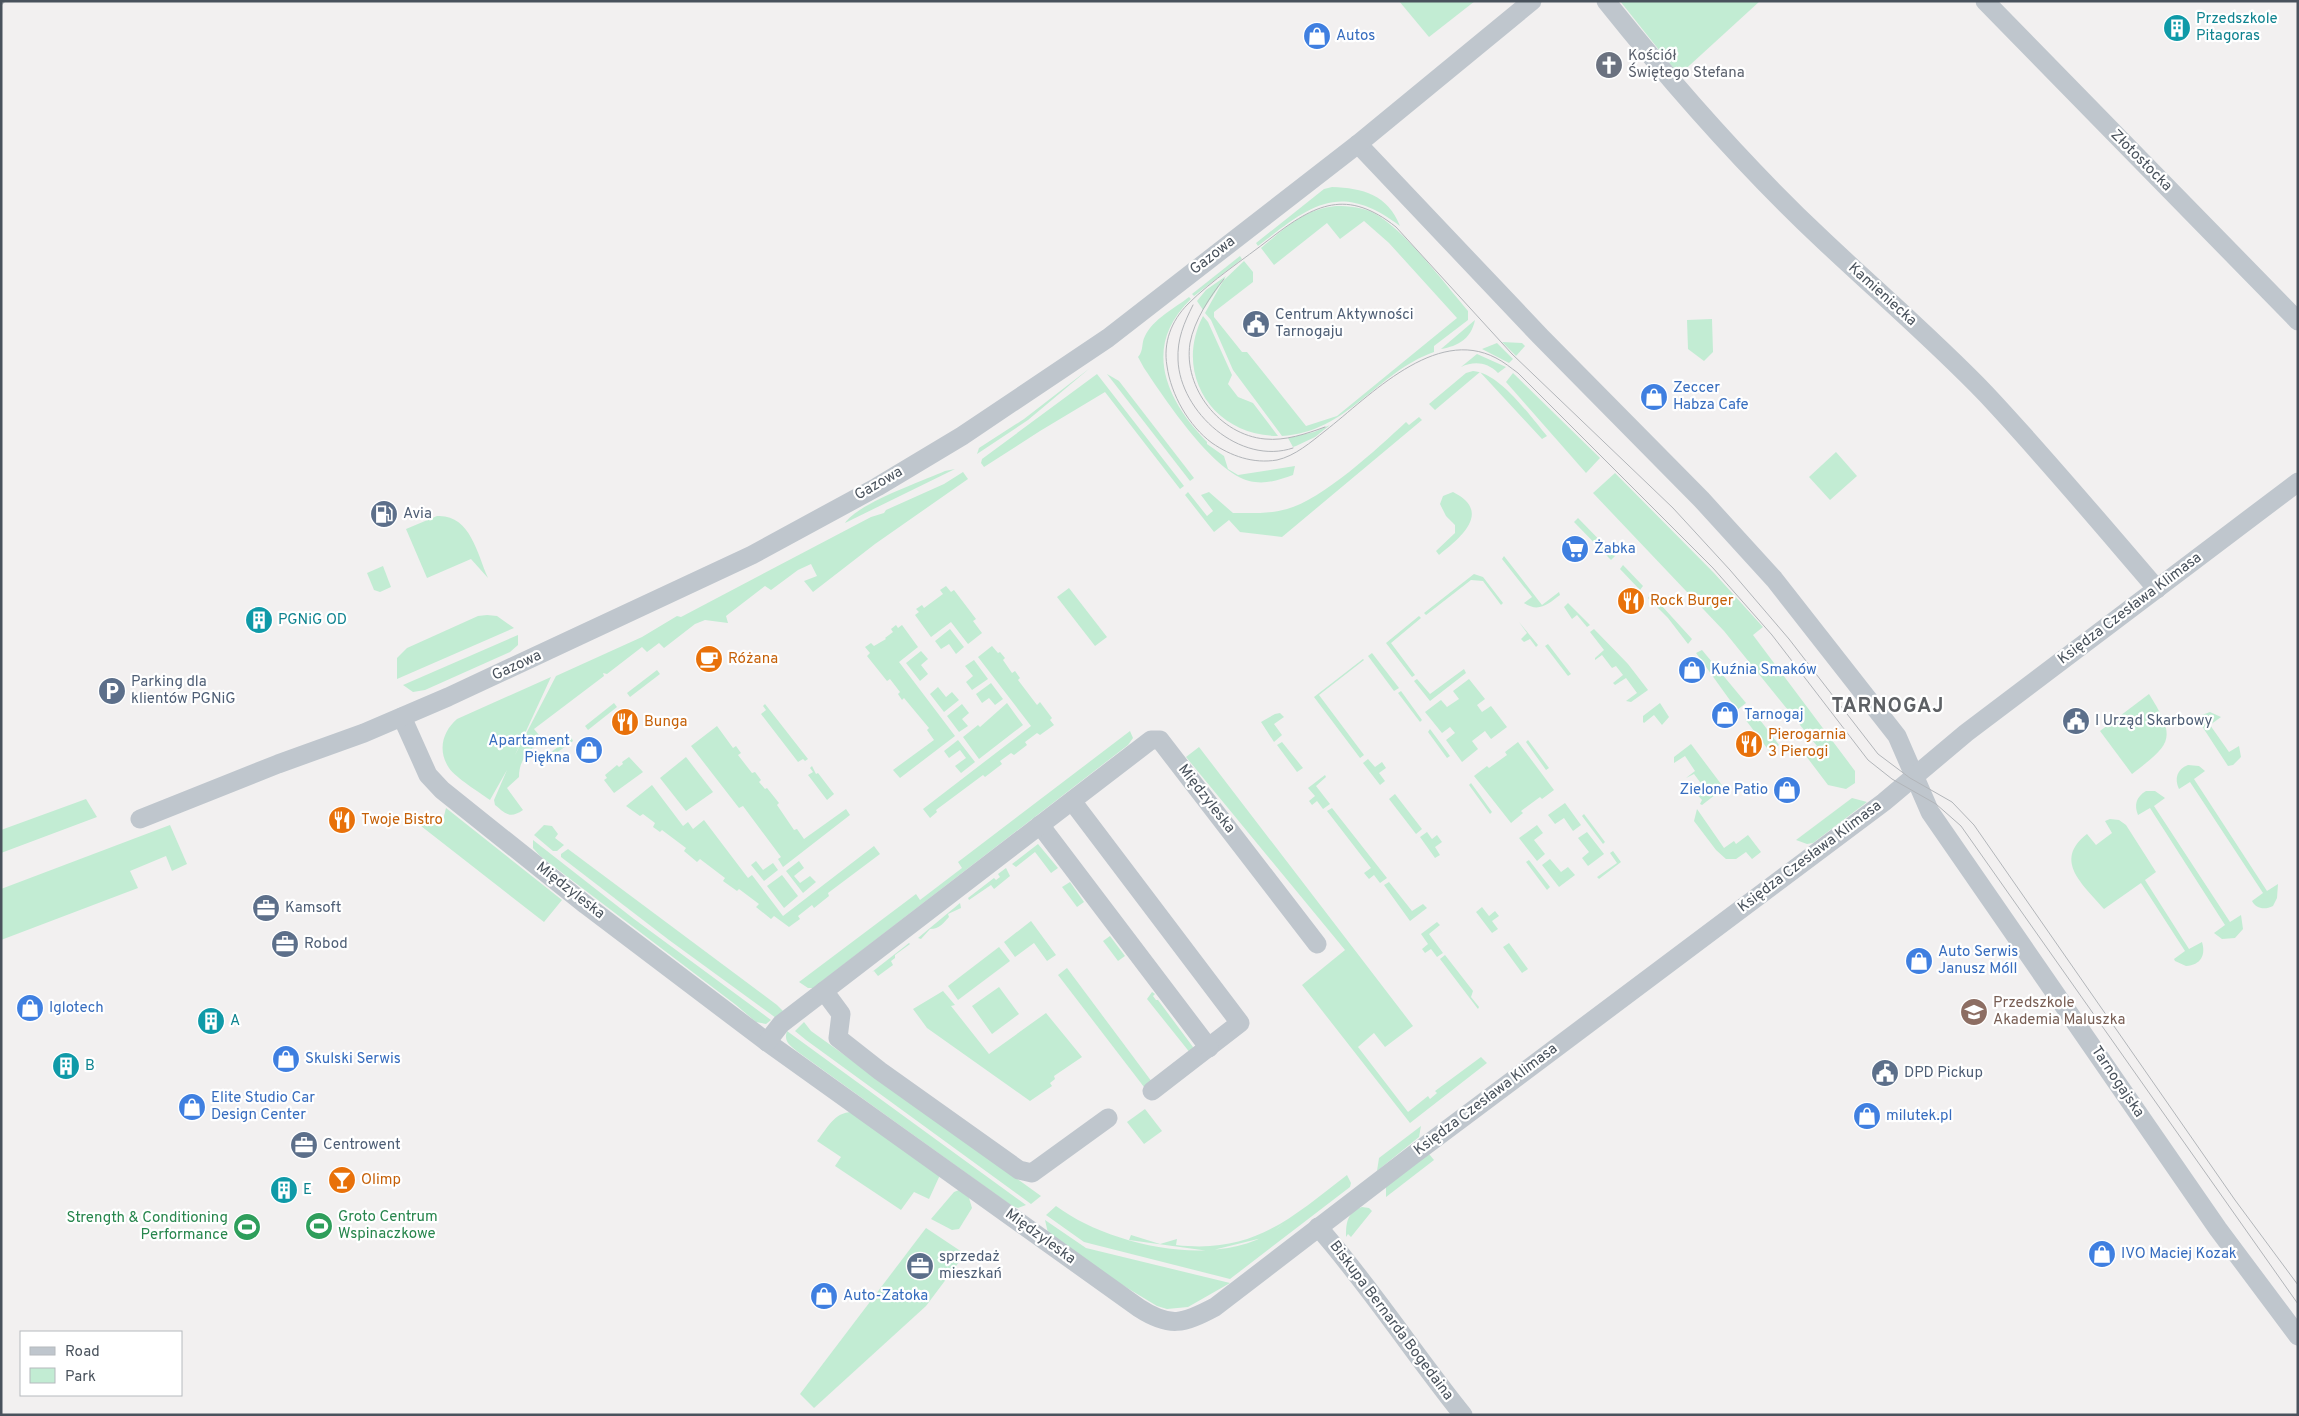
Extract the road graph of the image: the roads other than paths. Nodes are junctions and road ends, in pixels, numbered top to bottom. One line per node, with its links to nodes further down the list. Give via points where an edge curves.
1 (1532, 1): 4 (street, Gazowa)
2 (1606, 1): 7 (street, Kamieniecka, via 1718,134 1823,240 1985,394)
3 (1985, 1): 5 (street, Złotostocka)
4 (1358, 144): 8 (street, Gazowa, via 1108,338 925,458 752,556); 9 (street, Tarnogajska, via 1735,535 1822,638 1897,736)
5 (2298, 321)
6 (2298, 482): 7 (street, Księdza Czesława Klimasa)
7 (2157, 589): 9 (street, Księdza Czesława Klimasa)
8 (402, 717): 11 (street, Gazowa); 15 (street, Międzyleska, via 428,775 442,790 586,905)
9 (1913, 776): 19 (street, Księdza Czesława Klimasa, via 1884,802); 20 (street, Tarnogajska, via 1930,812 2218,1229)
10 (1072, 801): 12 (street, Międzyleska); 13 (street, Międzyleska, via 1151,740 1160,740); 16 (street, via 1240,1023)
11 (140, 820)
12 (1040, 824): 14 (street, Międzyleska); 16 (street)
13 (1317, 944)
14 (824, 991): 15 (street, Międzyleska, via 778,1027); 18 (street, via 841,1014 838,1038 1019,1170 1032,1173)
15 (767, 1042): 19 (street, Międzyleska, via 1154,1318 1177,1323 1215,1307)
16 (1209, 1048): 17 (street)
17 (1152, 1091)
18 (1108, 1118)
19 (1318, 1227): 21 (street, Biskupa Bernarda Bogedaina, via 1339,1250)
20 (2298, 1336)
21 (1463, 1415)

